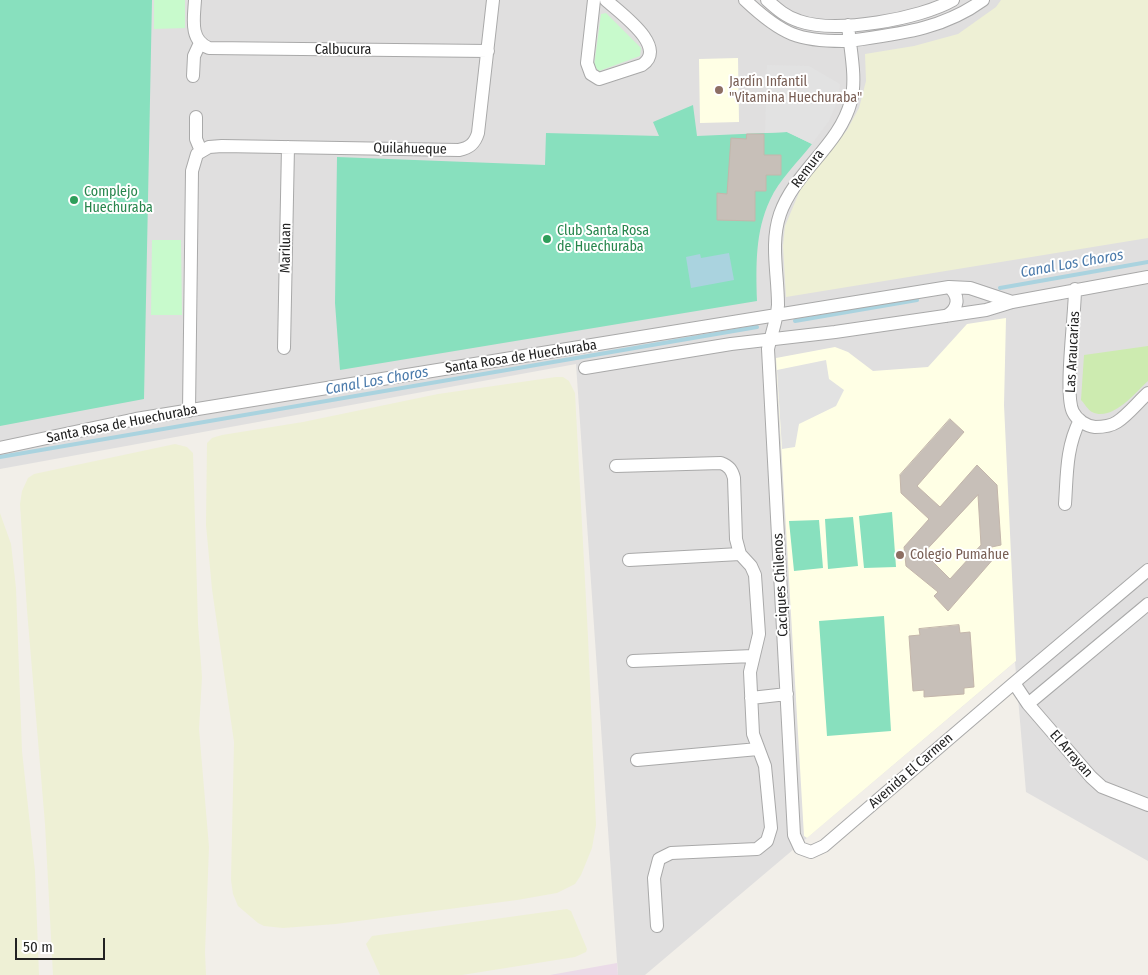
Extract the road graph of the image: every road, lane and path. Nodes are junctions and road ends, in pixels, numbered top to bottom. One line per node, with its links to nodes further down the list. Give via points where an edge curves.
1 (195, 0): 12 (street, via 194,30)
2 (493, 0): 13 (street, Quilahueque)
3 (594, 0): 4 (street, via 588,63 591,74 600,79 642,65 651,51 646,39)
4 (606, 0)
5 (745, 0): 11 (street, via 776,27 792,35 818,41)
6 (767, 0): 10 (street, via 784,15 800,22)
7 (953, 0): 9 (street); 10 (street, via 914,16)
8 (982, 0): 9 (street)
9 (960, 15): 11 (street, via 916,31)
10 (848, 25): 11 (street, Remura)
11 (849, 41): 23 (street, Remura, via 853,92 848,111 833,137 790,194 778,222 774,251)
12 (200, 43): 13 (street, Calbucura, via 216,49); 14 (street, via 194,56)
13 (488, 51): 16 (street, Quilahueque, via 478,133 469,147 459,150)
14 (193, 76)
15 (196, 116): 17 (street, via 196,139)
16 (288, 147): 17 (street, Quilahueque, via 222,146); 25 (street, Mariluan)
17 (201, 151): 28 (street, via 194,159 192,171)
18 (1148, 277): 20 (street, Santa Rosa de Huechuraba)
19 (949, 287): 21 (street, Santa Rosa de Huechuraba, via 970,288); 22 (street, via 956,294 957,302 955,309); 23 (street, Santa Rosa de Huechuraba)
20 (1075, 289): 21 (street, Santa Rosa de Huechuraba); 29 (street, Las Araucarias, via 1069,394 1073,412)
21 (1012, 302): 22 (street, Santa Rosa de Huechuraba, via 993,309)
22 (946, 316): 24 (street, Santa Rosa de Huechuraba)
23 (776, 317): 24 (street, Caciques Chilenos); 28 (street, Santa Rosa de Huechuraba)
24 (770, 338): 26 (street, Santa Rosa de Huechuraba); 40 (street, Caciques Chilenos, via 768,349)
25 (284, 348)
26 (585, 368)
27 (1148, 393): 29 (street, via 1117,423 1089,426)
28 (190, 410): 30 (street, Santa Rosa de Huechuraba)
29 (1080, 420): 32 (street, via 1072,435 1068,455)
30 (0, 448)
31 (616, 466): 33 (street, via 726,464 734,478 736,539)
32 (1066, 504)
33 (740, 554): 34 (street); 37 (street, via 755,575 759,634)
34 (629, 560)
35 (1148, 570): 39 (street, Avenida El Carmen)
36 (1148, 604): 42 (street)
37 (753, 656): 38 (street); 41 (street)
38 (633, 661)
39 (1014, 683): 42 (street); 46 (street, Avenida El Carmen, via 824,846)
40 (787, 694): 41 (street); 46 (street, Caciques Chilenos, via 794,835)
41 (751, 698): 43 (street, via 753,734)
42 (1028, 704): 45 (street, El Arrayan, via 1102,787)
43 (758, 749): 44 (street); 47 (street, via 765,766 770,819 766,841 757,849 671,853 659,859 654,878)
44 (637, 760)
45 (1148, 806)
46 (805, 851)
47 (657, 926)

